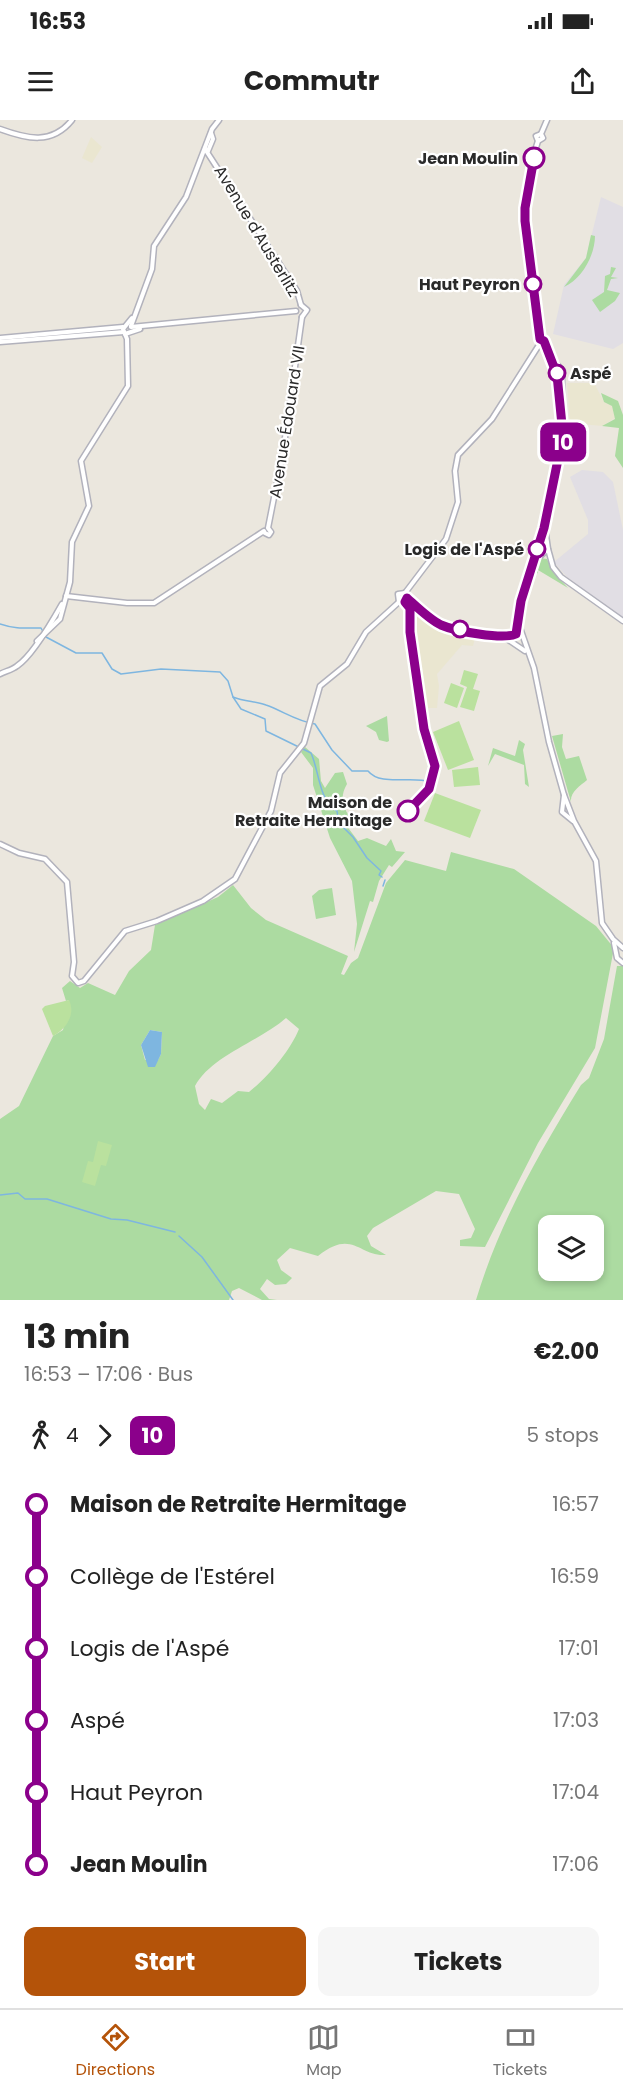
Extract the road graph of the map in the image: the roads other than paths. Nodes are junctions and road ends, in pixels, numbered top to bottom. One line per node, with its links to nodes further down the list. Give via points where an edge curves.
1 (72, 120): 4 (street, via 53,136 39,139)
2 (219, 120): 5 (street, Avenue d'Austerlitz)
3 (547, 120): 11 (street, via 536,136 525,208)
4 (0, 129)
5 (206, 150): 6 (street, Avenue d'Austerlitz, via 297,291); 9 (street, via 186,197 154,246 150,274)
6 (301, 305): 7 (street); 8 (street, Avenue d'Austerlitz, via 307,310)
7 (296, 311): 8 (street); 9 (street)
8 (302, 317): 21 (street, Avenue Édouard VII, via 283,452 265,533 154,603)
9 (128, 329): 10 (street); 21 (street, via 128,386 81,461 90,499 72,542 71,578)
10 (0, 340)
11 (541, 345): 12 (street, via 559,373 562,449); 20 (street, via 492,419 458,455 458,502 446,539)
12 (544, 528): 13 (street); 14 (street)
13 (538, 543): 14 (street); 16 (street)
14 (546, 544): 15 (street)
15 (548, 549): 17 (street); 18 (street)
16 (536, 550): 17 (street); 19 (street)
17 (542, 555): 18 (street); 19 (street)
18 (550, 559): 24 (street, via 566,581)
19 (533, 563): 25 (street)
20 (405, 593): 22 (street); 23 (street, via 397,595)
21 (65, 598): 29 (street, via 51,625 17,667)
22 (407, 598): 23 (street, via 404,603); 27 (street, via 442,625)
23 (399, 602): 35 (street, via 366,632 347,664 320,686 304,742 280,773 271,810 238,875 223,890 203,901 125,931 84,981 78,983 72,976 67,882 45,859)
24 (623, 621)
25 (519, 625): 26 (street); 27 (street)
26 (521, 638): 27 (street); 27 (street); 28 (street)
27 (515, 639): 28 (street)
28 (527, 653): 30 (street, via 535,670)
29 (0, 674)
30 (564, 795): 31 (street); 32 (street)
31 (563, 807): 32 (street); 33 (street)
32 (571, 809): 33 (street); 34 (street)
33 (566, 815): 34 (street)
34 (574, 821): 36 (street, via 595,857 600,918)
35 (0, 844)
36 (613, 939): 37 (street); 38 (street)
37 (623, 948): 38 (street)
38 (616, 954): 39 (street)
39 (623, 963)

